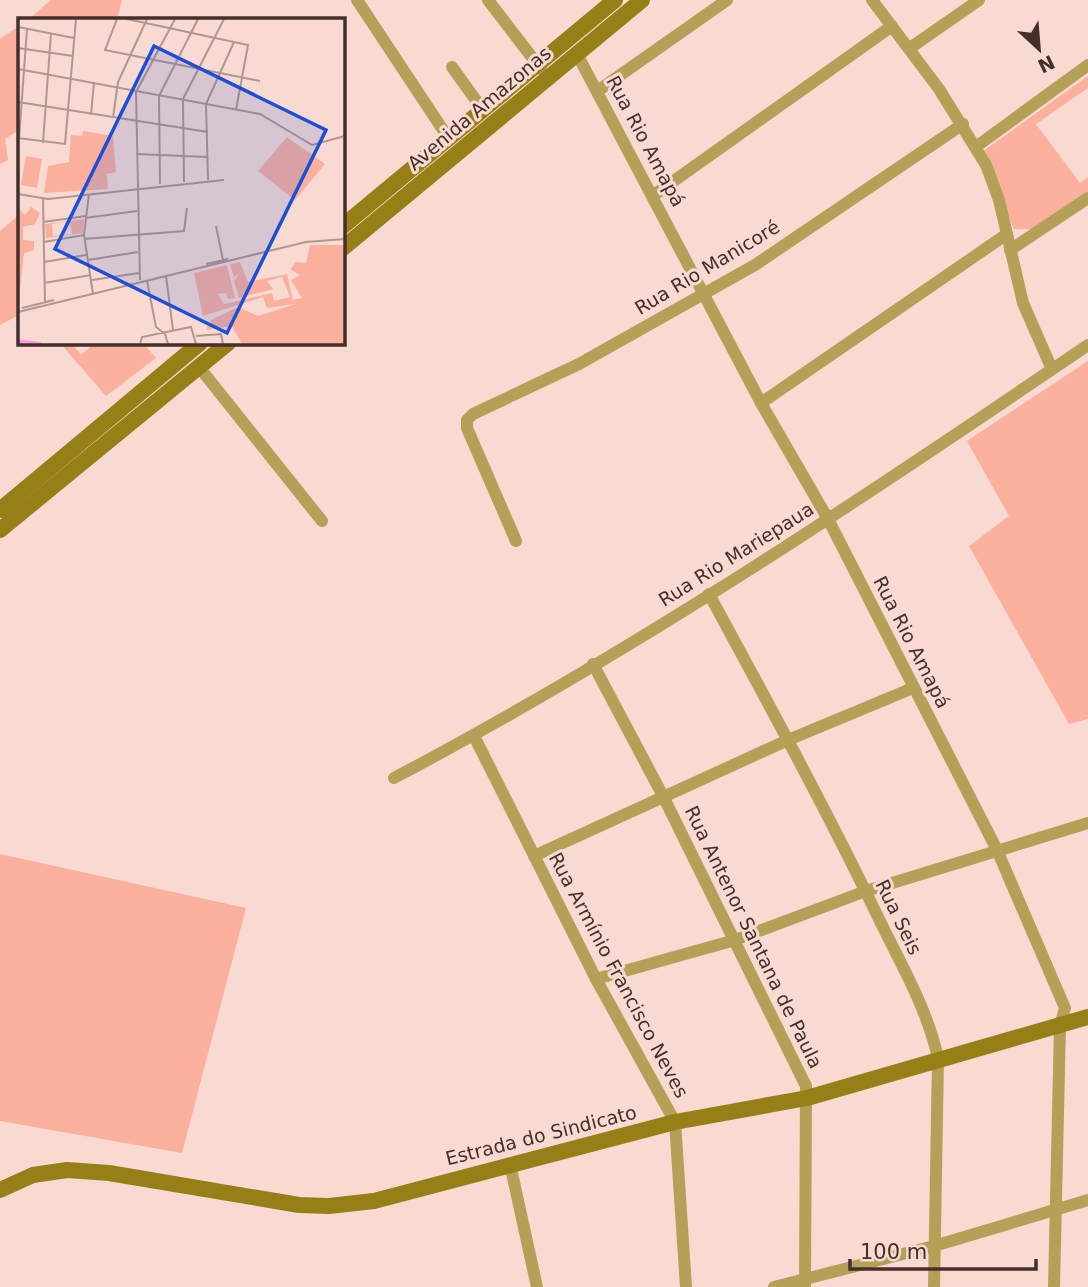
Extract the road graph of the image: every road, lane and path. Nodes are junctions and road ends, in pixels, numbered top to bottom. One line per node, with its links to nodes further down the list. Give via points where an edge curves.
1 (358, 0): 18 (street)
2 (488, 0): 11 (street)
3 (615, 0): 11 (street, Avenida Amazonas)
4 (642, 0): 10 (street, Avenida Amazonas)
5 (727, 0): 15 (street)
6 (872, 0): 8 (street)
7 (979, 0): 9 (street)
8 (892, 26): 9 (street); 20 (street)
9 (910, 48): 17 (street)
10 (577, 54): 14 (street, Avenida Amazonas); 15 (street, Rua Rio Amapá)
11 (537, 65): 14 (street); 16 (street, Avenida Amazonas)
12 (1088, 65): 19 (street)
13 (452, 67): 16 (street)
14 (547, 78): 24 (street, Avenida Amazonas)
15 (599, 90): 20 (street, Rua Rio Amapá)
16 (483, 110): 18 (street, Avenida Amazonas)
17 (963, 124): 19 (street); 26 (street, Rua Rio Manicoré, via 755,265)
18 (449, 139): 22 (street, Avenida Amazonas)
19 (977, 146): 23 (street)
20 (653, 195): 26 (street, Rua Rio Amapá)
21 (1088, 198): 25 (street)
22 (345, 224)
23 (1007, 234): 25 (street); 32 (street)
24 (345, 246)
25 (1010, 250): 31 (street, via 1023,303)
26 (704, 292): 32 (street, Rua Rio Amapá); 37 (street, Rua Rio Manicoré, via 579,364 467,420)
27 (199, 345): 33 (street)
28 (226, 345): 30 (street)
29 (1088, 345): 31 (street, Rua Rio Mariepaua)
30 (199, 367): 35 (street); 36 (street)
31 (1051, 367): 34 (street, Rua Rio Mariepaua)
32 (761, 403): 34 (street, Rua Rio Amapá)
33 (0, 510)
34 (828, 519): 38 (street, Rua Rio Mariepaua); 40 (street, Rua Rio Amapá)
35 (322, 521)
36 (0, 530)
37 (516, 541)
38 (709, 594): 39 (street, Rua Rio Mariepaua); 42 (street, Rua Seis)
39 (593, 664): 41 (street, Rua Rio Mariepaua); 44 (street, Rua Antenor Santana de Paula)
40 (913, 688): 42 (street); 46 (street, Rua Rio Amapá)
41 (474, 736): 43 (street, Rua Rio Mariepaua); 47 (street, Rua Armínio Francisco Neves)
42 (788, 740): 44 (street); 48 (street, Rua Seis)
43 (394, 778)
44 (663, 796): 47 (street); 49 (street, Rua Antenor Santana de Paula)
45 (1088, 823): 46 (street)
46 (997, 850): 48 (street); 52 (street, Rua Rio Amapá, via 1065,1008)
47 (534, 856): 50 (street, Rua Armínio Francisco Neves)
48 (866, 891): 49 (street); 53 (street, Rua Seis, via 925,1014)
49 (735, 940): 50 (street); 54 (street, Rua Antenor Santana de Paula, via 802,1074)
50 (596, 979): 55 (street, Rua Armínio Francisco Neves)
51 (1088, 1017): 52 (street, Estrada do Sindicato)
52 (1060, 1026): 53 (street, Estrada do Sindicato); 59 (street, Rua Rio Amapá)
53 (938, 1059): 54 (street, Estrada do Sindicato); 60 (street, Rua Seis)
54 (807, 1098): 55 (street, Estrada do Sindicato); 61 (street, Rua Antenor Santana de Paula)
55 (675, 1122): 56 (street, Estrada do Sindicato); 63 (street, Rua Armínio Francisco Neves)
56 (510, 1164): 57 (street, Estrada do Sindicato, via 374,1200 329,1206 67,1170 33,1175); 62 (street)
57 (0, 1191)
58 (1088, 1200): 59 (street)
59 (1058, 1209): 60 (street); 66 (street, Rua Rio Amapá)
60 (934, 1246): 61 (street); 65 (street, Rua Seis)
61 (805, 1283): 64 (street)
62 (537, 1287)
63 (686, 1287)
64 (774, 1287)
65 (934, 1287)
66 (1054, 1287)

